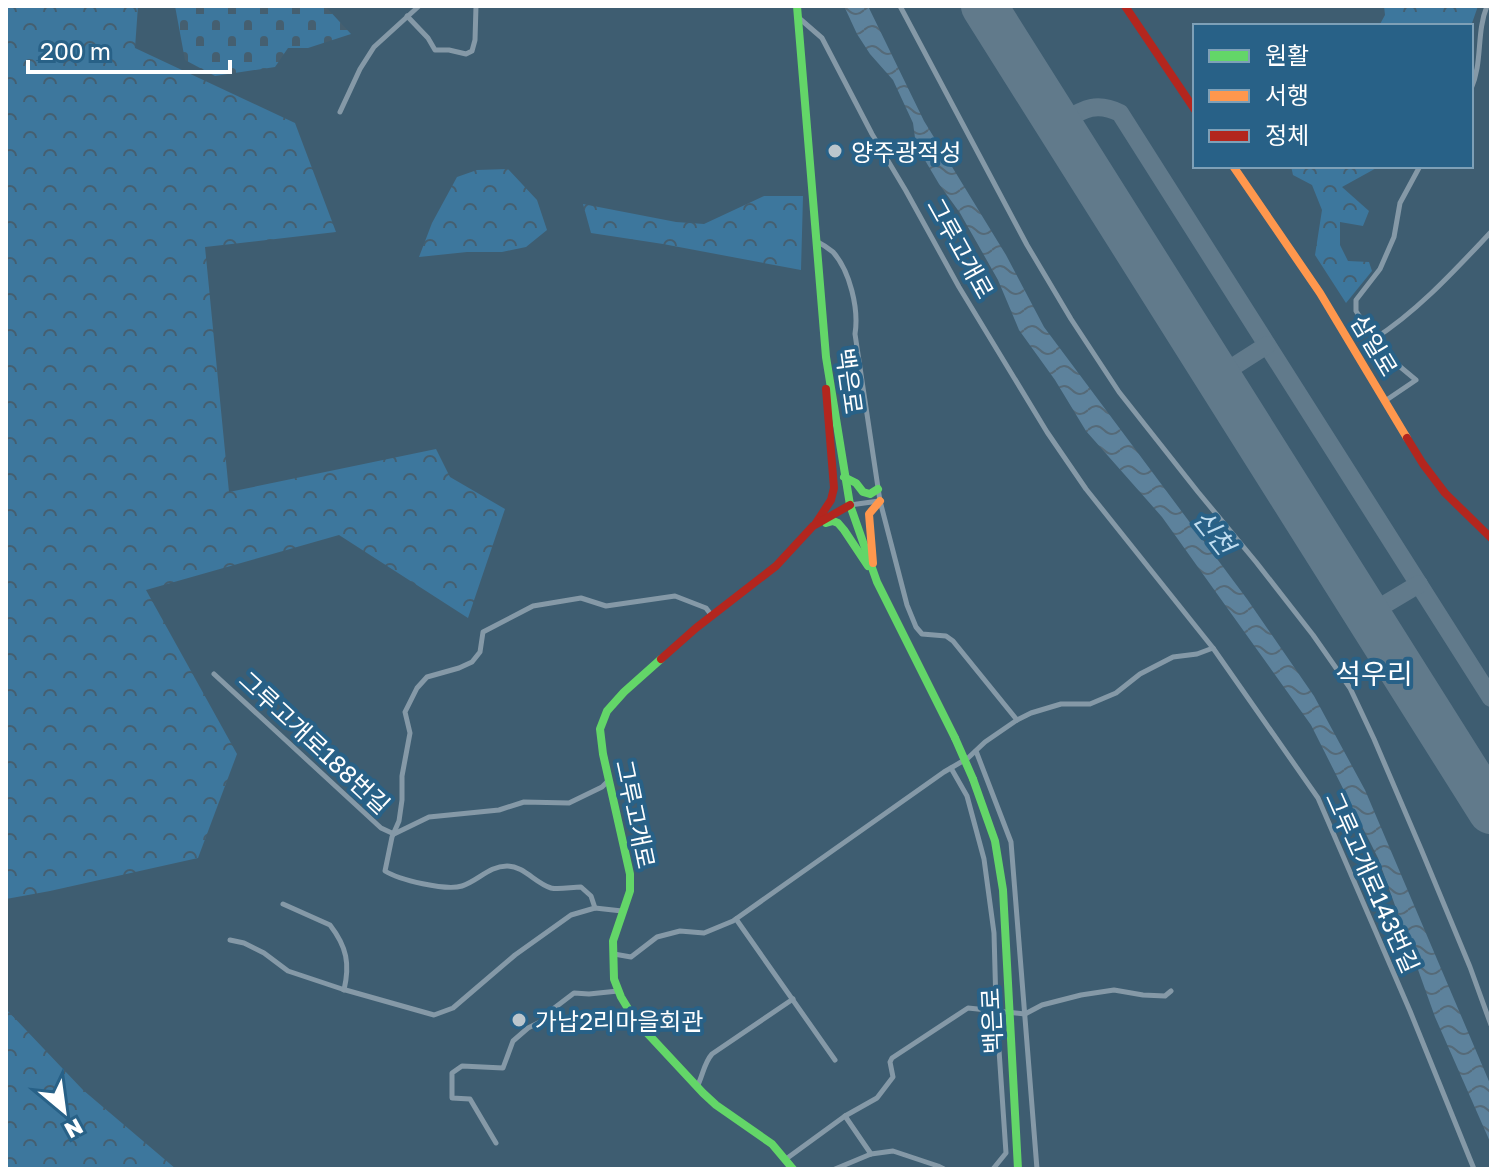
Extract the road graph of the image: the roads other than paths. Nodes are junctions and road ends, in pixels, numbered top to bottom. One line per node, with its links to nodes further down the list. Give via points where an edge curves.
1 (419, 6): 7 (street)
2 (476, 6): 7 (street, via 475,40 466,54 435,50)
3 (797, 6): 8 (main road, 백은로)
4 (900, 6): 47 (street, via 1027,245 1119,392 1350,688)
5 (1125, 6): 10 (main road)
6 (1487, 6): 9 (street)
7 (407, 16): 11 (street, via 365,59)
8 (798, 17): 15 (main road, 백은로); 27 (street, 그루고개로, via 822,38 959,287 1047,432)
9 (1473, 84)
10 (1193, 107)
11 (340, 112)
12 (1234, 168): 18 (main road, 삼일로, via 1320,293)
13 (1419, 168): 16 (street, via 1400,203 1394,237 1380,269 1356,300 1356,311)
14 (1491, 232): 16 (street, via 1443,283)
15 (815, 240): 17 (main road, 백은로); 20 (street, via 834,254 854,298)
16 (1374, 339): 18 (street, via 1416,380)
17 (826, 357): 19 (main road, 백은로); 23 (main road, via 834,488)
18 (1385, 401): 24 (main road, 삼일로, via 1445,493)
19 (844, 477): 20 (main road, via 870,494); 22 (main road, 백은로)
20 (878, 489): 21 (street)
21 (880, 501): 22 (street); 25 (main road, via 868,520); 29 (street, via 916,627 922,634 953,641)
22 (850, 505): 23 (main road, 그루고개로); 25 (main road, 백은로)
23 (813, 526): 25 (main road, via 838,522); 26 (main road, 그루고개로, via 776,566)
24 (1491, 538)
25 (874, 575): 45 (main road, 백은로, bridge, via 955,738 995,841)
26 (712, 616): 32 (main road, 그루고개로, via 607,711 600,729); 33 (street, 그루고개로188번길, via 706,608 675,596 606,606 581,598 546,603 483,632 480,652 472,662 427,677 405,712 410,733)
27 (1213, 648): 29 (street, via 1173,657 1090,704 1061,704); 60 (street, 그루고개로143번길, via 1318,798)
28 (214, 674): 33 (street, 그루고개로188번길, via 381,828)
29 (1017, 720): 30 (street)
30 (976, 751): 31 (street); 46 (street, via 1011,842)
31 (951, 768): 37 (street); 44 (street, via 967,796 984,859 994,933)
32 (609, 780): 33 (street, via 569,803 524,802 499,810 429,817); 36 (main road, 그루고개로, via 630,874)
33 (394, 834): 35 (street, 그루고개로188번길, via 385,871 393,876 452,887 507,866 553,889 581,887)
34 (283, 904): 40 (street, via 335,932 349,964)
35 (595, 908): 36 (street, 그루고개로188번길); 40 (street, 그루고개로188번길, via 571,915 453,1008 434,1015)
36 (622, 911): 39 (main road, 그루고개로)
37 (736, 919): 39 (street, via 704,933 680,931 657,937 631,957); 43 (street)
38 (230, 940): 40 (street, 그루고개로188번길, via 264,953 288,971)
39 (613, 954): 41 (main road, 그루고개로)
40 (344, 990)
41 (618, 991): 49 (main road, 그루고개로, via 635,1020); 51 (street, via 574,993 513,1041 503,1068 462,1066 452,1073 452,1098 470,1099)
42 (1171, 991): 46 (street, via 1165,996 1114,990 1081,995)
43 (793, 999): 48 (street); 49 (street, via 712,1054)
44 (996, 1012): 45 (street); 50 (street, via 968,1008 892,1058 893,1077 877,1098); 57 (street, via 1006,1153)
45 (1010, 1013): 46 (street); 58 (main road, 백은로)
46 (1025, 1014): 59 (street)
47 (1491, 1025)
48 (835, 1060)
49 (697, 1087): 53 (main road, 그루고개로)
50 (845, 1116): 52 (street); 53 (street)
51 (496, 1143)
52 (871, 1154): 55 (street); 56 (street, via 893,1151)
53 (786, 1159): 54 (main road, 그루고개로)
54 (793, 1169)
55 (835, 1169)
56 (944, 1169)
57 (993, 1169)
58 (1018, 1169)
59 (1037, 1169)
60 (1474, 1169)

